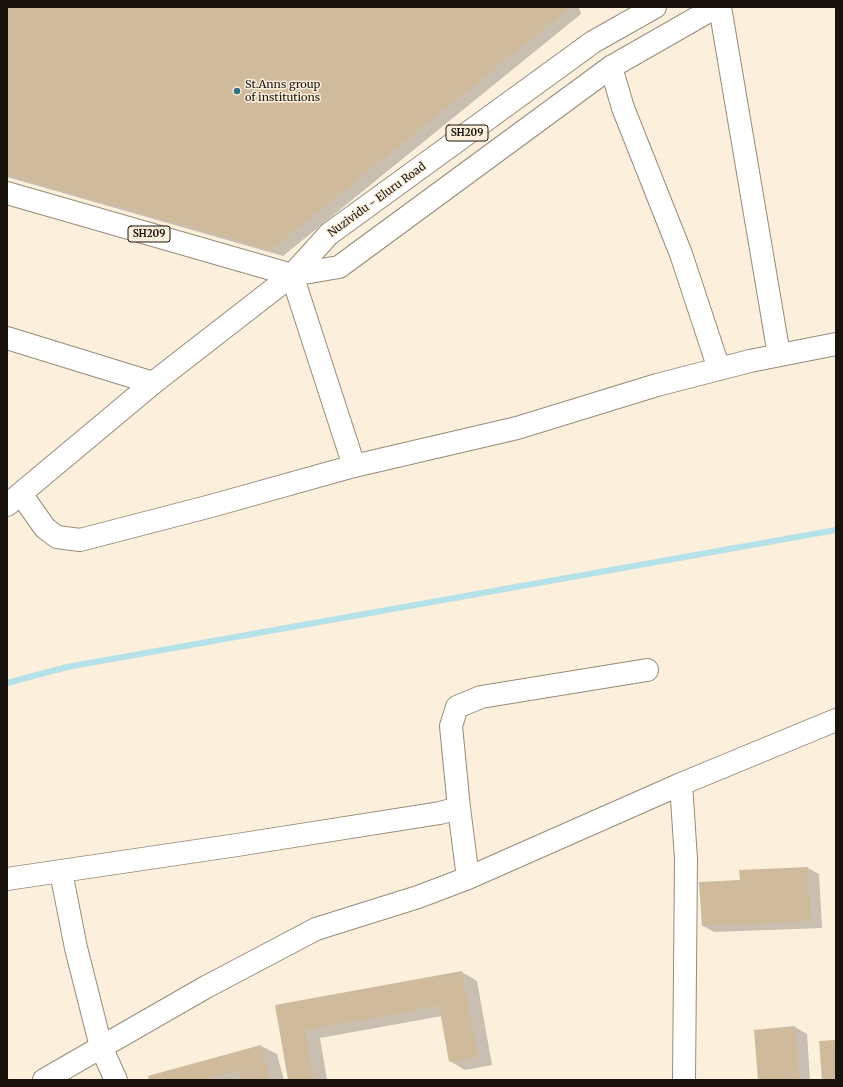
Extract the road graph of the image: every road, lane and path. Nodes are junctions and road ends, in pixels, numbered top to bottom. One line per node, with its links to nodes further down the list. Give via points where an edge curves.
1 (655, 7): 6 (street, Nuzividu - Eluru Road / SH209, via 593,42 329,234)
2 (716, 7): 4 (street)
3 (720, 7): 9 (street)
4 (611, 67): 6 (street, via 339,267); 10 (street, via 623,108 681,254)
5 (7, 193): 6 (street, SH209)
6 (292, 275): 11 (street, Nuzividu - Eluru Road); 12 (street)
7 (7, 338): 11 (street)
8 (836, 344): 9 (street)
9 (779, 355): 10 (street)
10 (719, 369): 12 (street, via 657,385 517,428)
11 (153, 383): 13 (street, Nuzividu - Eluru Road)
12 (354, 466): 13 (street, via 80,540 57,537)
13 (12, 499)
14 (647, 670): 17 (street, via 481,697 457,706 451,726)
15 (836, 720): 16 (street)
16 (681, 784): 19 (street); 24 (street, via 686,859)
17 (459, 808): 18 (street); 19 (street)
18 (61, 872): 20 (street); 21 (street, via 76,948)
19 (468, 878): 21 (street, via 418,897 316,929)
20 (7, 879)
21 (101, 1047): 22 (street); 23 (street)
22 (44, 1080)
23 (116, 1080)
24 (684, 1080)

